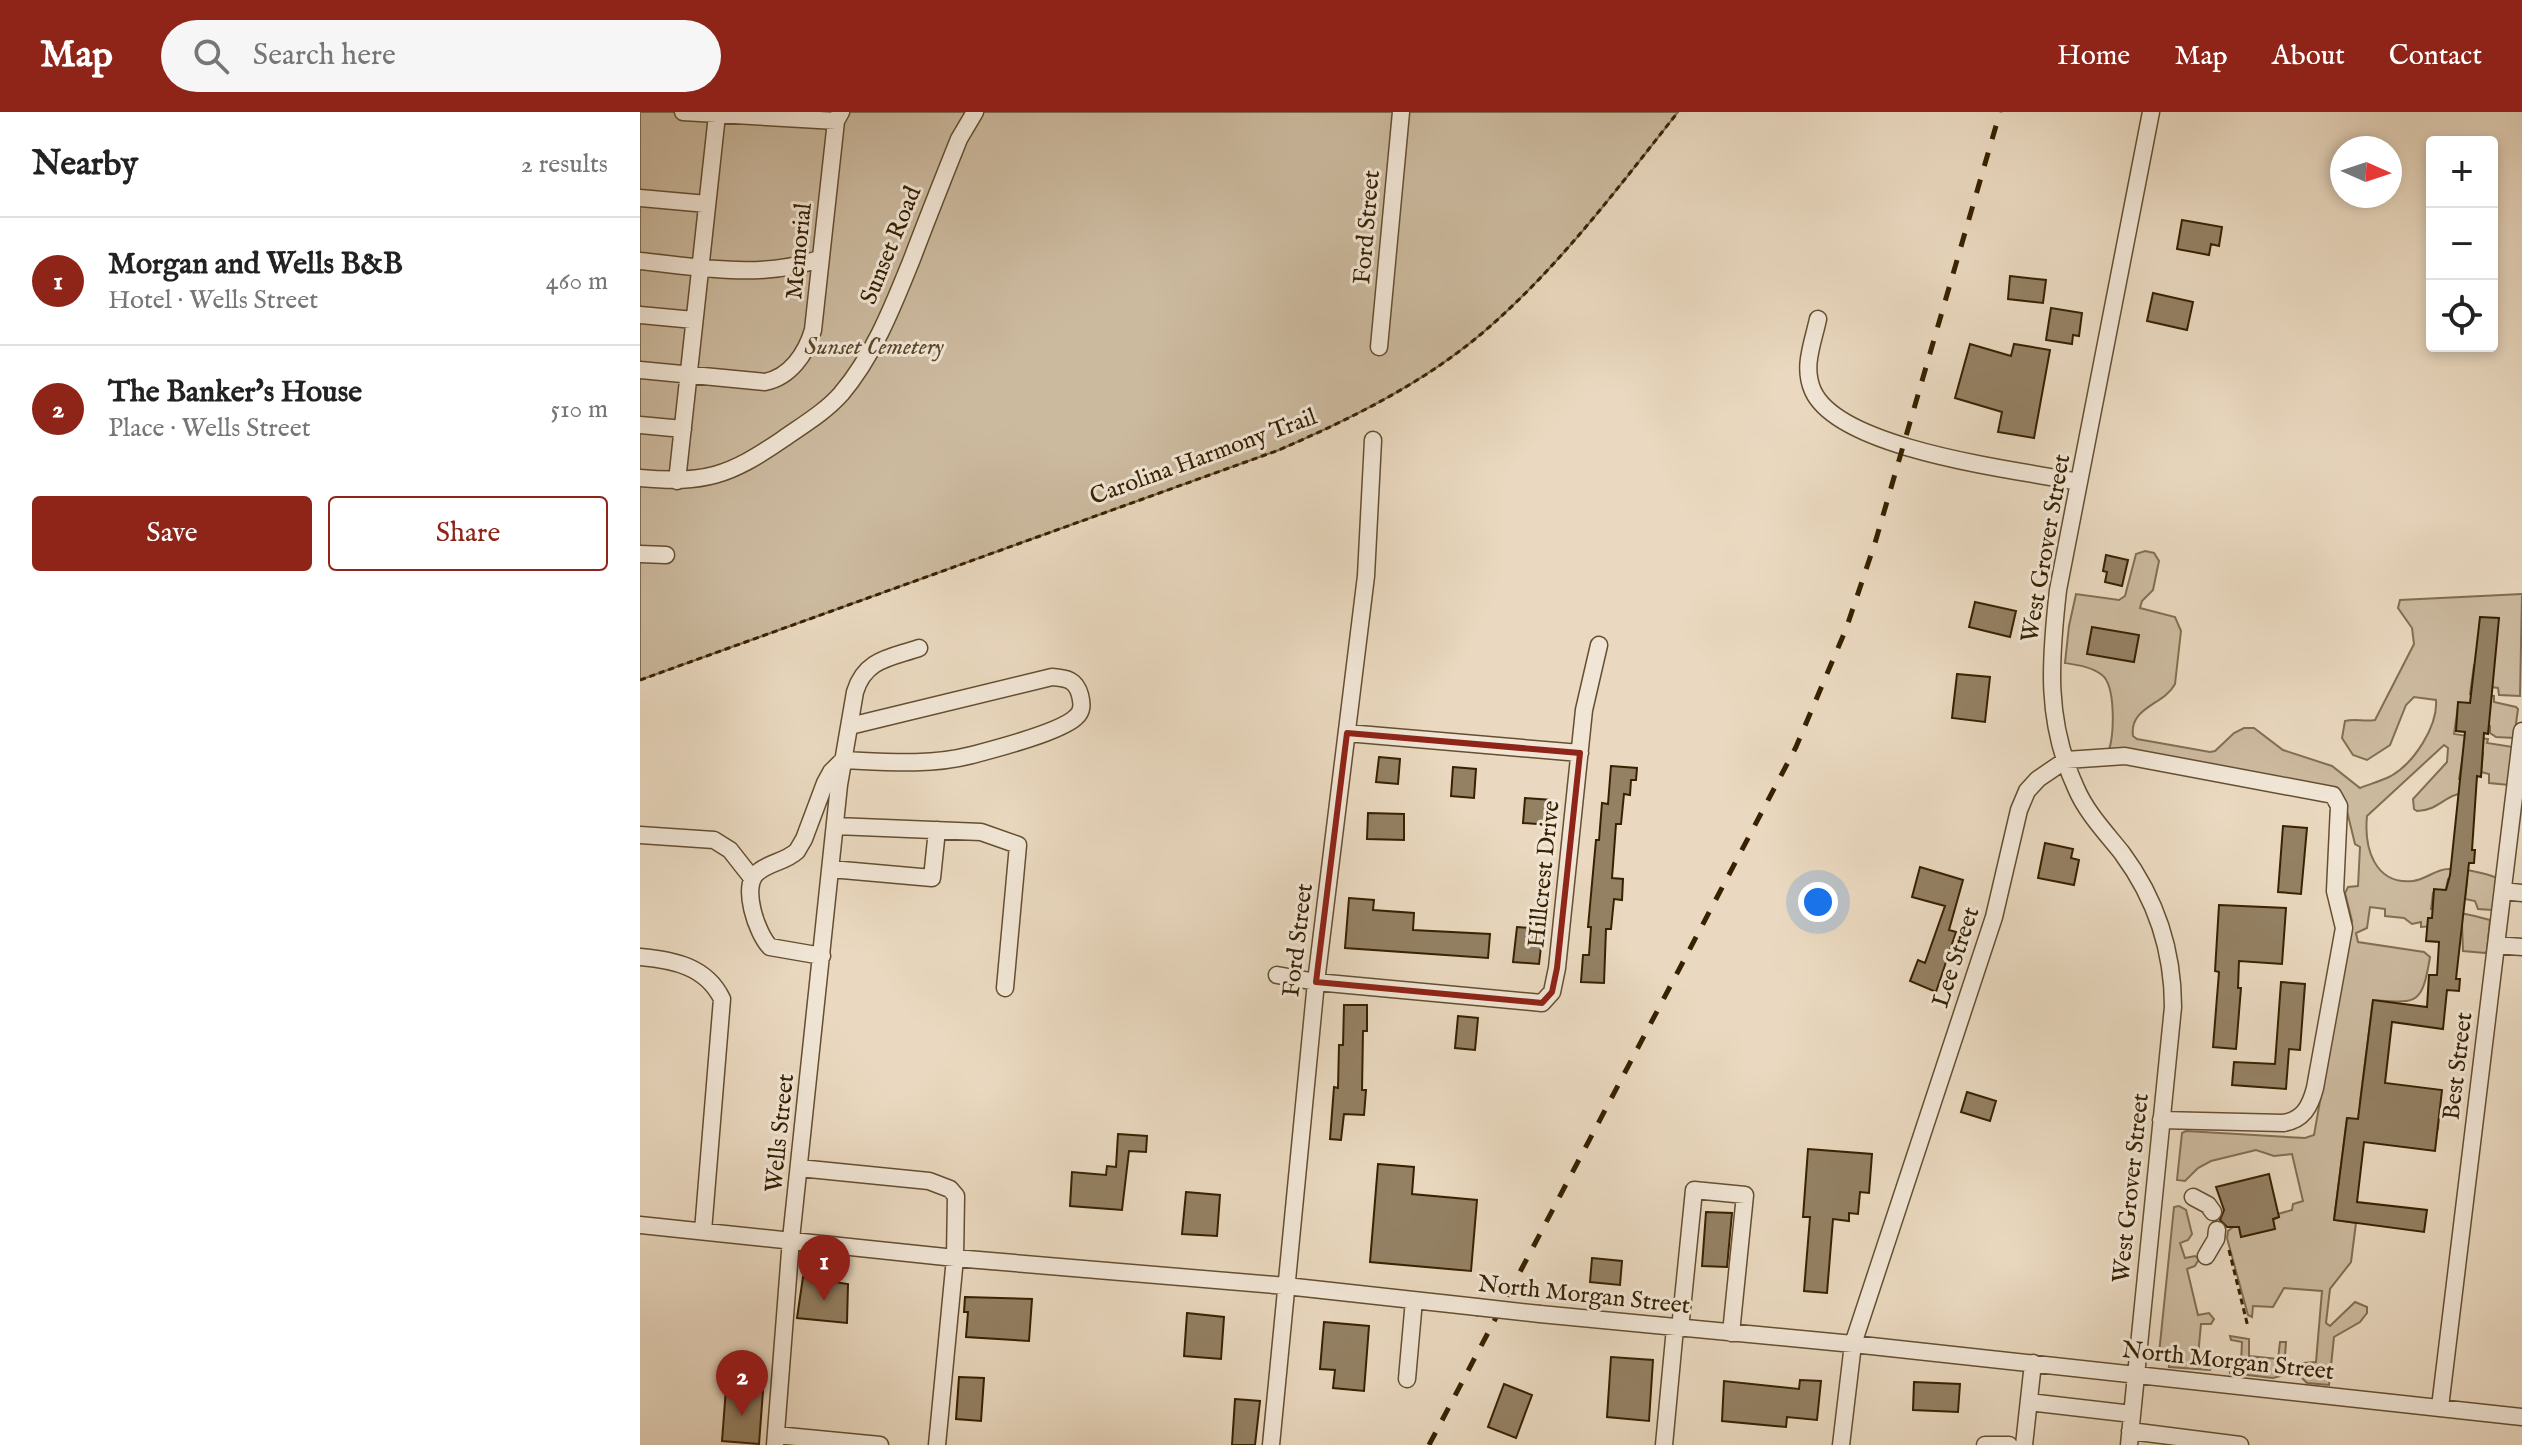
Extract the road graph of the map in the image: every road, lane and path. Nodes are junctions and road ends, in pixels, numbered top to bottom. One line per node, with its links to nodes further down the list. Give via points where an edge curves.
1 (683, 112): 6 (street)
2 (975, 112): 23 (street, Sunset Road, via 876,341 839,396 748,463 716,476)
3 (1401, 112): 16 (street, Ford Street)
4 (1678, 112): 29 (path, Carolina Harmony Trail, via 1536,284 1466,345 1350,419 1279,450)
5 (2151, 112): 24 (street, West Grover Street)
6 (717, 115): 7 (street); 9 (street)
7 (836, 115): 10 (street, Memorial)
8 (640, 198): 9 (street)
9 (707, 204): 12 (street)
10 (821, 258): 12 (street, via 789,269); 18 (street, Memorial, via 813,330 793,367 765,382)
11 (640, 261): 12 (street)
12 (700, 267): 15 (street)
13 (640, 315): 15 (street)
14 (1818, 319): 24 (street, via 1806,370 1813,393 1838,420 1905,448)
15 (694, 320): 18 (street)
16 (1379, 347)
17 (640, 370): 18 (street, Memorial)
18 (688, 375): 20 (street)
19 (640, 425): 20 (street)
20 (683, 429): 23 (street)
21 (1373, 440): 32 (street, Ford Street, via 1366,576)
22 (640, 478): 23 (street, Sunset Road)
23 (677, 481)
24 (2079, 482): 35 (street, West Grover Street, via 2058,590 2050,670 2052,706)
25 (640, 554): 26 (street)
26 (666, 555)
27 (1599, 645): 33 (street)
28 (919, 648): 30 (street, Wells Street, via 875,663 859,678)
29 (640, 680)
30 (850, 726): 34 (street, Wells Street); 34 (street, via 1052,677 1075,684 1082,703 1075,719 973,755 946,761)
31 (2522, 731): 41 (street, Best Street)
32 (1347, 733): 33 (street); 48 (street, Ford Street)
33 (1580, 753): 48 (street, Hillcrest Drive, via 1557,968 1552,992 1542,1003)
34 (843, 760): 36 (street, Wells Street); 40 (street, via 825,783 797,851)
35 (2066, 760): 50 (street, West Grover Street, via 2086,806 2146,890 2169,953 2173,1007); 50 (street, via 2125,756 2333,795 2339,806 2335,891 2344,928 2309,1106 2298,1119 2283,1123); 65 (street, Lee Street, via 2038,779 2022,799 1994,917)
36 (836, 826): 37 (street); 39 (street, Wells Street)
37 (937, 830): 39 (street, via 932,878); 49 (street, via 981,832 1018,845)
38 (640, 835): 40 (street, via 722,843)
39 (831, 869): 45 (street, Wells Street)
40 (752, 878): 45 (street, via 752,909 765,941 774,949)
41 (2503, 891): 42 (street); 43 (street, Best Street)
42 (2522, 893)
43 (2496, 945): 44 (street); 70 (street, Best Street)
44 (2522, 947)
45 (822, 956): 51 (street, Wells Street)
46 (640, 957): 55 (street, via 685,965 704,975 722,999)
47 (1277, 975): 48 (street)
48 (1316, 982): 60 (street, Ford Street)
49 (1005, 988)
50 (2161, 1120): 67 (street, West Grover Street)
51 (799, 1168): 57 (street, Wells Street); 59 (street, via 929,1181 950,1189 957,1205)
52 (2193, 1197): 53 (street)
53 (2213, 1212)
54 (640, 1225): 55 (street, North Morgan Street)
55 (703, 1231): 57 (street, North Morgan Street)
56 (2222, 1236): 58 (street); 62 (path)
57 (791, 1239): 59 (street, North Morgan Street); 73 (street, Wells Street)
58 (2206, 1256)
59 (955, 1258): 60 (street, North Morgan Street); 75 (street)
60 (1286, 1286): 61 (street, North Morgan Street); 76 (street, Ford Street)
61 (1414, 1300): 63 (street, North Morgan Street, bridge); 68 (street)
62 (2248, 1327)
63 (1677, 1329): 64 (street, North Morgan Street); 64 (street, via 1694,1190 1745,1195); 77 (street)
64 (1731, 1333): 65 (street, North Morgan Street)
65 (1853, 1344): 66 (street, North Morgan Street); 78 (street, Lee Street)
66 (2033, 1363): 67 (street, North Morgan Street); 69 (street)
67 (2136, 1374): 70 (street, North Morgan Street); 72 (street, West Grover Street)
68 (1407, 1379)
69 (2029, 1402): 72 (street); 81 (street)
70 (2440, 1407): 71 (street, North Morgan Street)
71 (2522, 1417)
72 (2130, 1430): 82 (street)
73 (775, 1440): 74 (street)
74 (880, 1445)
75 (937, 1445)
76 (1271, 1445)
77 (1664, 1445)
78 (1841, 1445)
79 (1985, 1445): 80 (street)
80 (2009, 1445)
81 (2024, 1445)
82 (2240, 1445)

